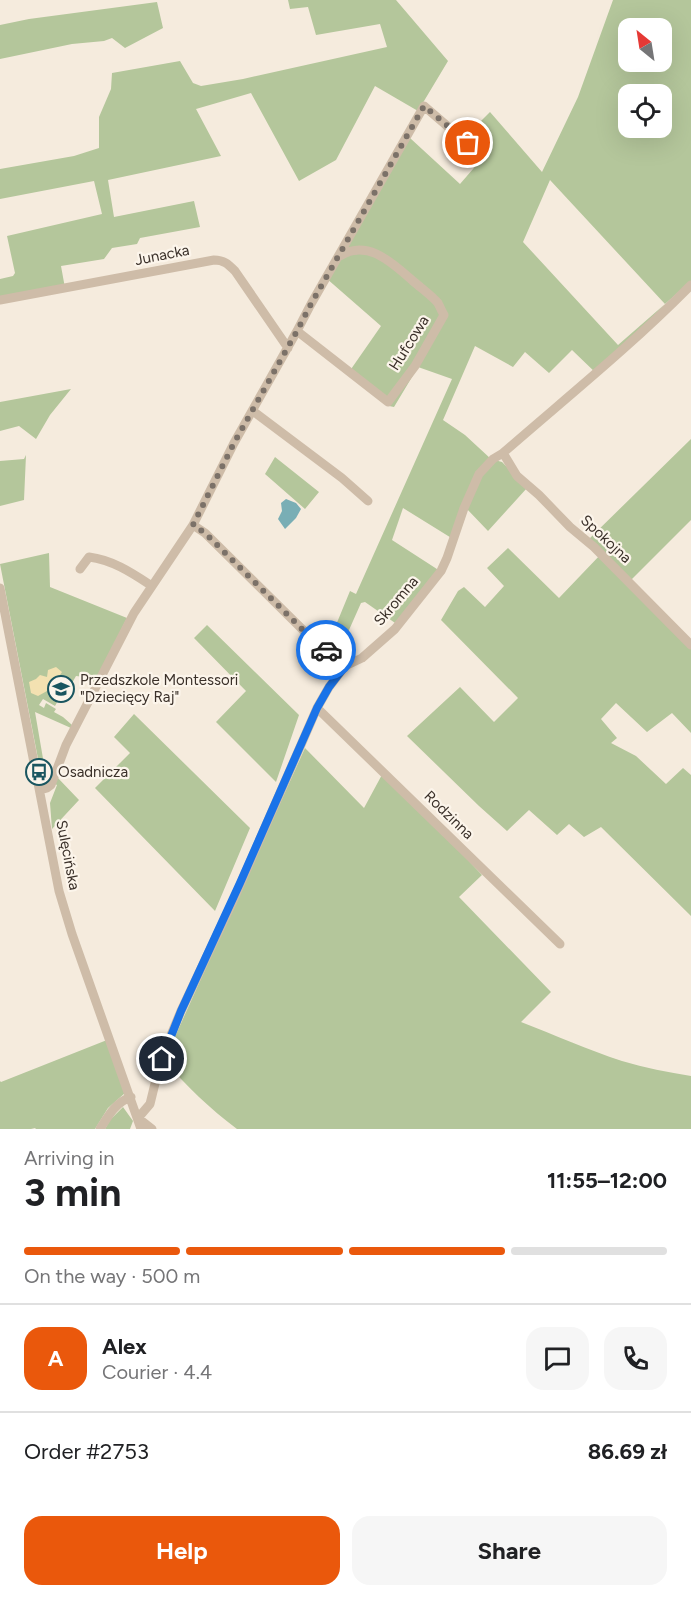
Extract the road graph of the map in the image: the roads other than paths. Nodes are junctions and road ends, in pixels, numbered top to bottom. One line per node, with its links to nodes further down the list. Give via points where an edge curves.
1 (482, 156): 2 (street, via 424,106)
2 (338, 257): 5 (street); 5 (street, Hufcowa, via 349,250 359,250 387,259 437,303 444,315 415,366 388,402)
3 (691, 285): 8 (street, Skromna)
4 (0, 300): 6 (street, Junacka, via 220,260 235,271)
5 (297, 331): 6 (street)
6 (288, 348): 7 (street)
7 (253, 411): 9 (street); 10 (street)
8 (503, 453): 14 (street, Spokojna, via 517,476); 15 (street, Skromna, via 479,474 441,571 395,629 362,658)
9 (368, 501)
10 (193, 525): 12 (street); 15 (street)
11 (80, 569): 12 (street, via 89,557 101,558)
12 (152, 586): 17 (street, via 82,712 51,785)
13 (0, 588): 17 (street, Sulęcińska)
14 (691, 645)
15 (345, 666): 16 (street, Skromna)
16 (317, 708): 18 (street, Rodzinna); 20 (street, Skromna, via 181,1011 150,1104)
17 (40, 790): 19 (street, Sulęcińska, via 59,891)
18 (560, 944)
19 (131, 1097): 20 (street, Sulęcińska); 21 (street, via 123,1099)
20 (138, 1118): 22 (street, Sulęcińska); 23 (street)
21 (100, 1129)
22 (141, 1129)
23 (152, 1129)

